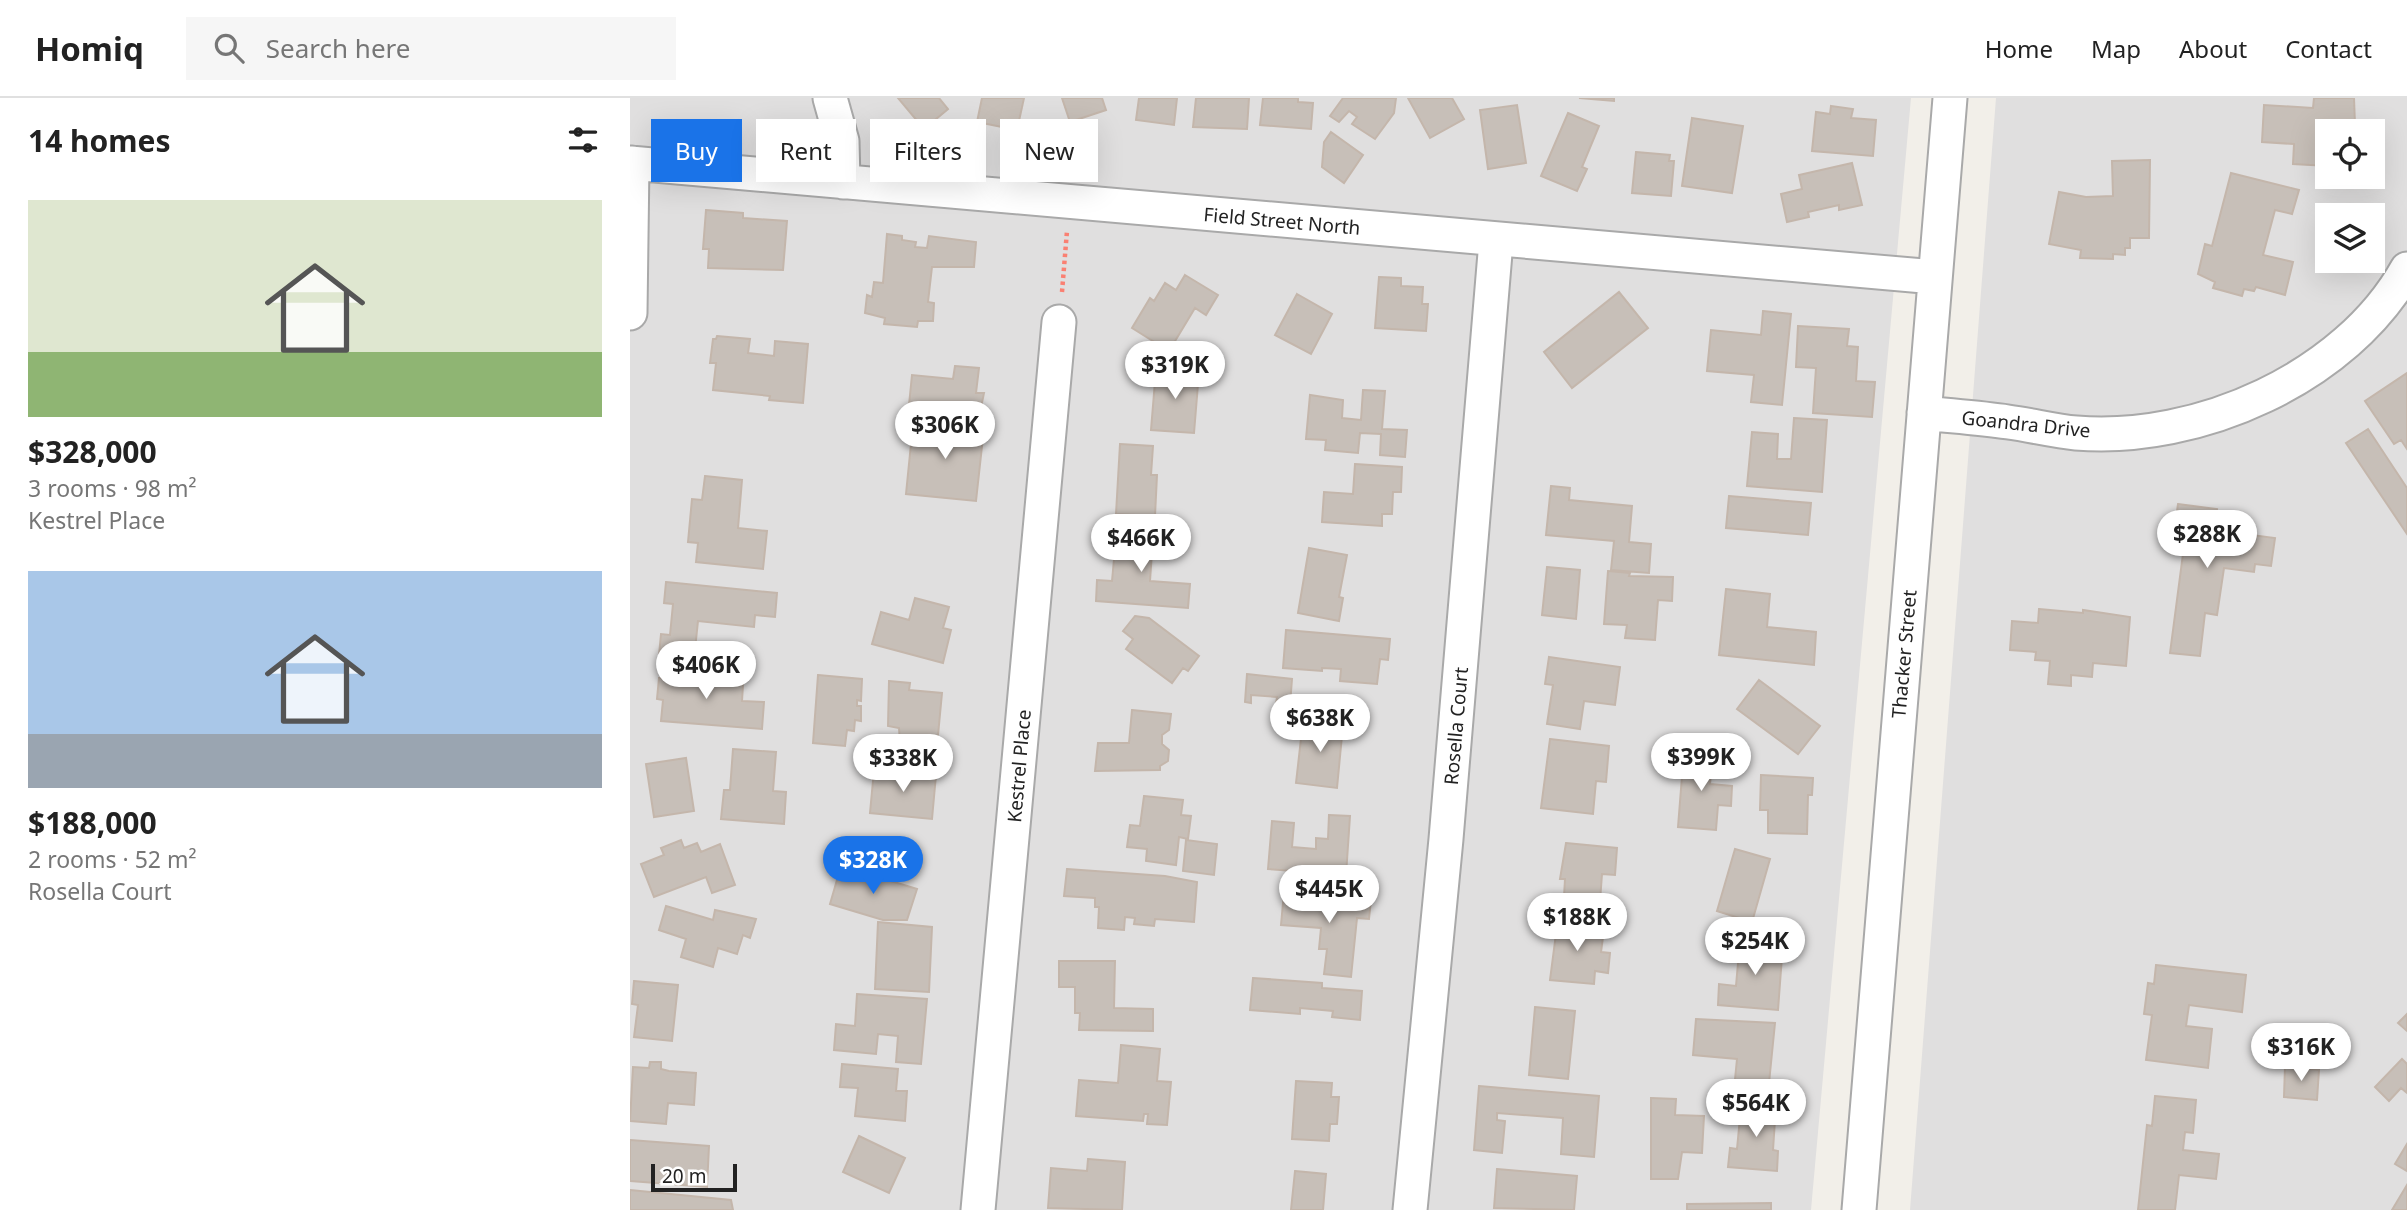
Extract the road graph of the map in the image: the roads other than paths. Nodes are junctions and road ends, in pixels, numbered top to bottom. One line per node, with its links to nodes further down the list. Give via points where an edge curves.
1 (830, 98): 3 (street)
2 (1950, 98): 9 (street, Thacker Street)
3 (836, 119)
4 (631, 163): 5 (street, Field Street North); 10 (street)
5 (756, 174)
6 (843, 182): 7 (street, Field Street North)
7 (1496, 241): 9 (street, Field Street North); 14 (street, Rosella Court)
8 (2407, 270): 12 (street, Goandra Drive, via 2357,334 2272,392 2183,426 2078,433)
9 (1935, 278): 12 (street, Thacker Street)
10 (630, 313)
11 (1059, 322): 13 (street, Kestrel Place)
12 (1924, 413): 15 (street, Thacker Street)
13 (978, 1210)
14 (1410, 1210)
15 (1859, 1210)

